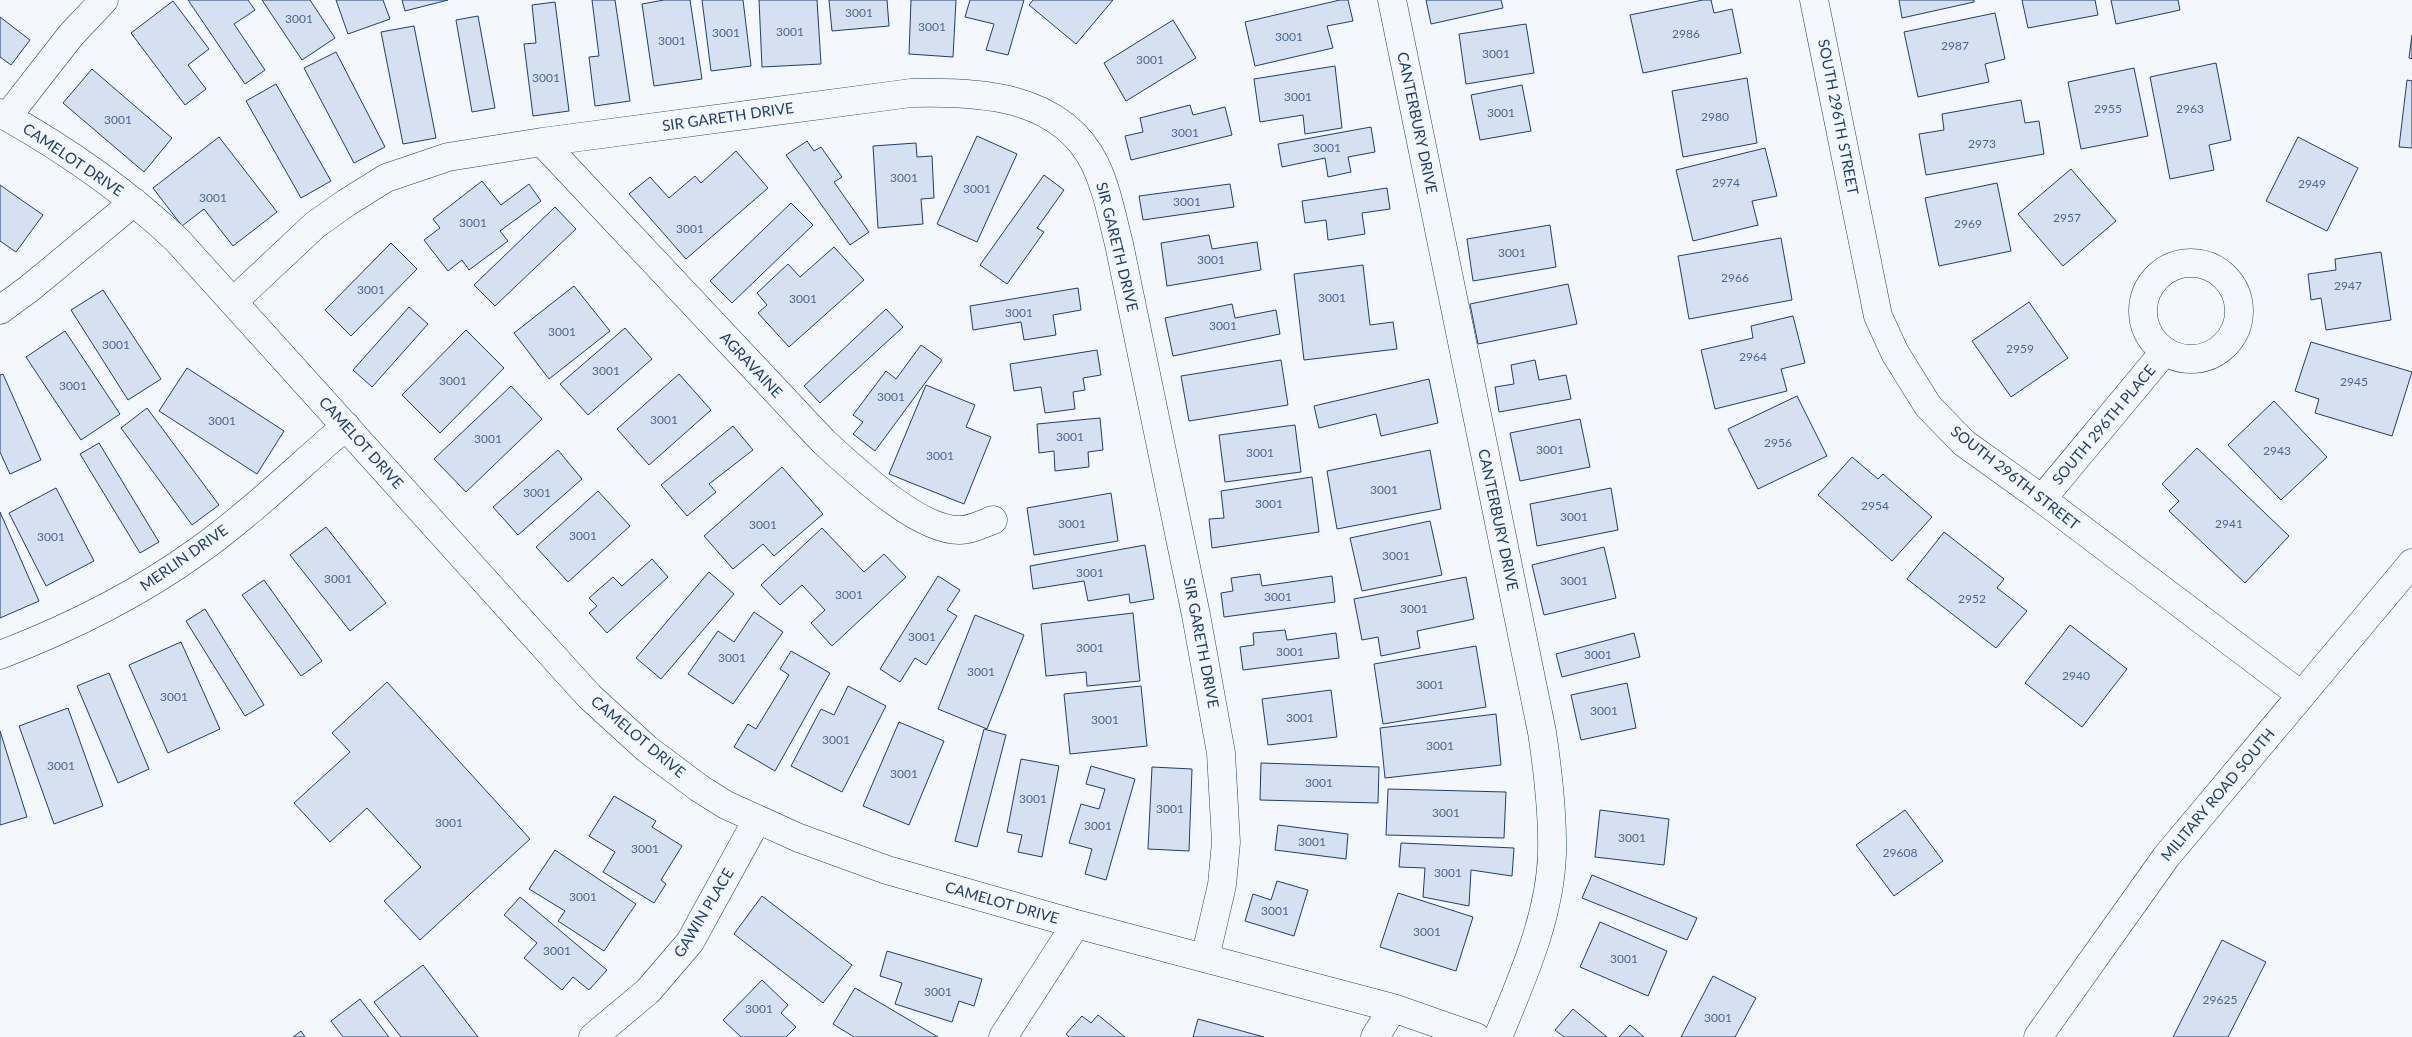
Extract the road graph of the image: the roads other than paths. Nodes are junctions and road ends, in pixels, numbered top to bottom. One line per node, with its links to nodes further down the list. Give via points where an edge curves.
1 (104, 0): 4 (street)
2 (1392, 0): 24 (street, CANTERBURY DRIVE, via 1542,732 1549,782 1552,855 1549,888 1523,976)
3 (1814, 0): 11 (street, SOUTH 296TH STREET, via 1878,316 1895,353 1928,406 1964,443)
4 (4, 115): 6 (street, CAMELOT DRIVE, via 103,178)
5 (542, 142): 7 (street, SIR GARETH DRIVE, via 448,157 386,178 315,225); 12 (street, AGRAVAINE, via 824,442 861,475 901,505 940,526 965,530); 18 (street, SIR GARETH DRIVE, via 891,94 948,92 1023,103 1060,123 1079,139 1101,179 1119,244 1218,728 1226,842 1222,885)
6 (134, 202): 7 (street, CAMELOT DRIVE, via 177,240); 8 (street)
7 (234, 302): 10 (street, CAMELOT DRIVE)
8 (0, 310)
9 (2165, 351): 11 (street, SOUTH 296TH PLACE)
10 (346, 426): 14 (street, MERLIN DRIVE, via 222,533 164,574 79,622); 16 (street, CAMELOT DRIVE, via 583,690 613,719 699,788)
11 (2042, 499): 15 (street, SOUTH 296TH STREET)
12 (993, 520)
13 (2412, 563): 15 (street, MILITARY ROAD SOUTH)
14 (0, 655)
15 (2301, 695): 25 (street, MILITARY ROAD SOUTH, via 2166,857)
16 (757, 820): 17 (street, CAMELOT DRIVE, via 887,870); 20 (street, GAWIN PLACE, via 690,942 648,991)
17 (1076, 924): 18 (street, CAMELOT DRIVE); 21 (street)
18 (1205, 958): 19 (street, CAMELOT DRIVE)
19 (1393, 1008): 22 (street); 23 (street, CAMELOT DRIVE)
20 (593, 1037)
21 (1003, 1037)
22 (1375, 1037)
23 (1476, 1037)
24 (1498, 1037)
25 (2038, 1037)

